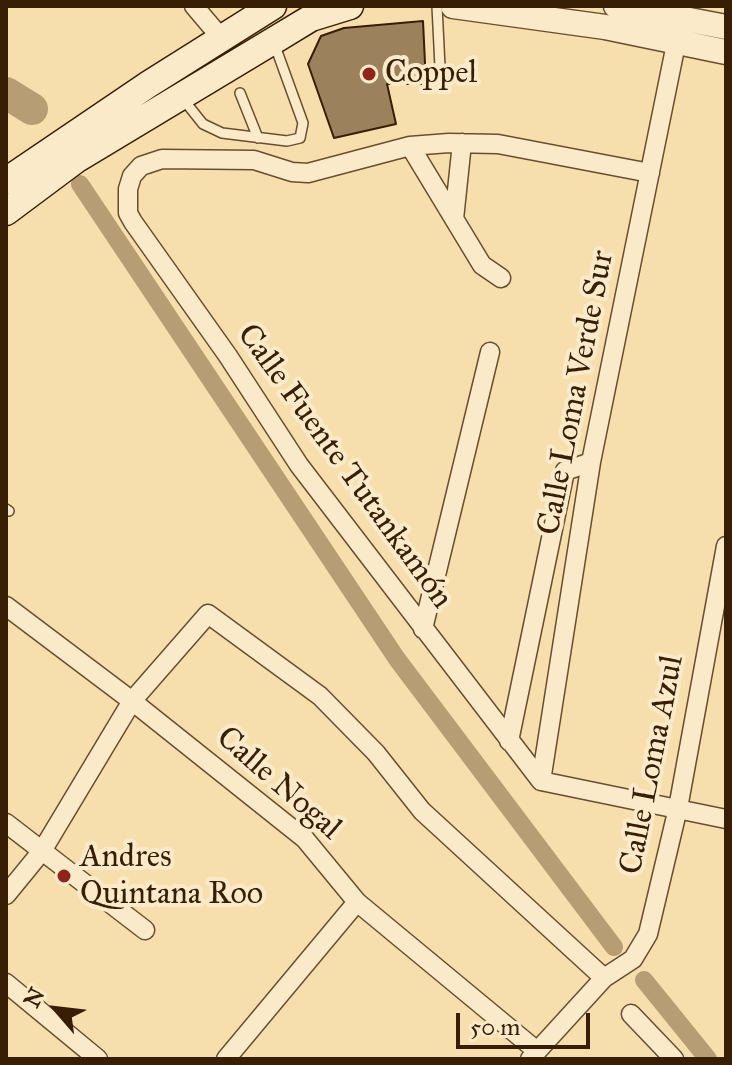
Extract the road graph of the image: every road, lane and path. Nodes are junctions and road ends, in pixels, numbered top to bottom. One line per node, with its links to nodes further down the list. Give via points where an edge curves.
1 (194, 6): 9 (street)
2 (273, 6): 9 (main road)
3 (350, 6): 10 (main road, via 311,18)
4 (437, 6): 13 (lane)
5 (453, 6): 6 (street)
6 (611, 13): 7 (street); 11 (street)
7 (681, 18): 8 (street); 11 (street, Calle Loma Verde Sur)
8 (726, 27)
9 (222, 39): 20 (main road)
10 (273, 41): 15 (main road); 16 (lane, via 303,131 294,141)
11 (677, 43): 12 (street); 19 (street, Calle Loma Verde Sur)
12 (726, 52)
13 (440, 67)
14 (240, 93): 16 (lane)
15 (182, 96): 16 (lane, via 210,128); 21 (main road, via 77,159)
16 (258, 138)
17 (462, 143): 18 (street); 19 (street, via 498,144); 22 (street)
18 (410, 146): 22 (street); 28 (street, Calle Fuente Tutankamón, via 308,173 254,160 162,159 141,166 132,176 127,202 133,222 299,465)
19 (650, 173): 25 (street, Calle Loma Verde Sur)
20 (6, 181)
21 (6, 212)
22 (454, 219): 23 (street, via 482,265)
23 (501, 278)
24 (490, 352): 28 (street)
25 (591, 462): 30 (street, via 565,471); 31 (street, Calle Loma Verde Sur)
26 (726, 546): 32 (street, Calle Loma Azul)
27 (6, 606): 29 (street, Calle Nogal)
28 (423, 629): 30 (street, Calle Fuente Tutankamón)
29 (132, 701): 35 (street); 37 (street, Calle Nogal, via 305,839); 39 (street, via 208,614 320,696 376,753 422,811)
30 (509, 741): 31 (street, Calle Fuente Tutankamón)
31 (541, 781): 32 (street)
32 (678, 808): 33 (street); 39 (street, Calle Loma Azul, via 648,934 633,959)
33 (726, 819)
34 (6, 823): 35 (street)
35 (42, 851): 36 (street); 38 (street)
36 (6, 895)
37 (357, 902): 42 (street, Calle Nogal); 45 (street)
38 (145, 930)
39 (604, 978): 42 (street, Calle Loma Azul)
40 (6, 983): 44 (street)
41 (631, 1014): 43 (street)
42 (534, 1055)
43 (667, 1056)
44 (98, 1059)
45 (226, 1059)

